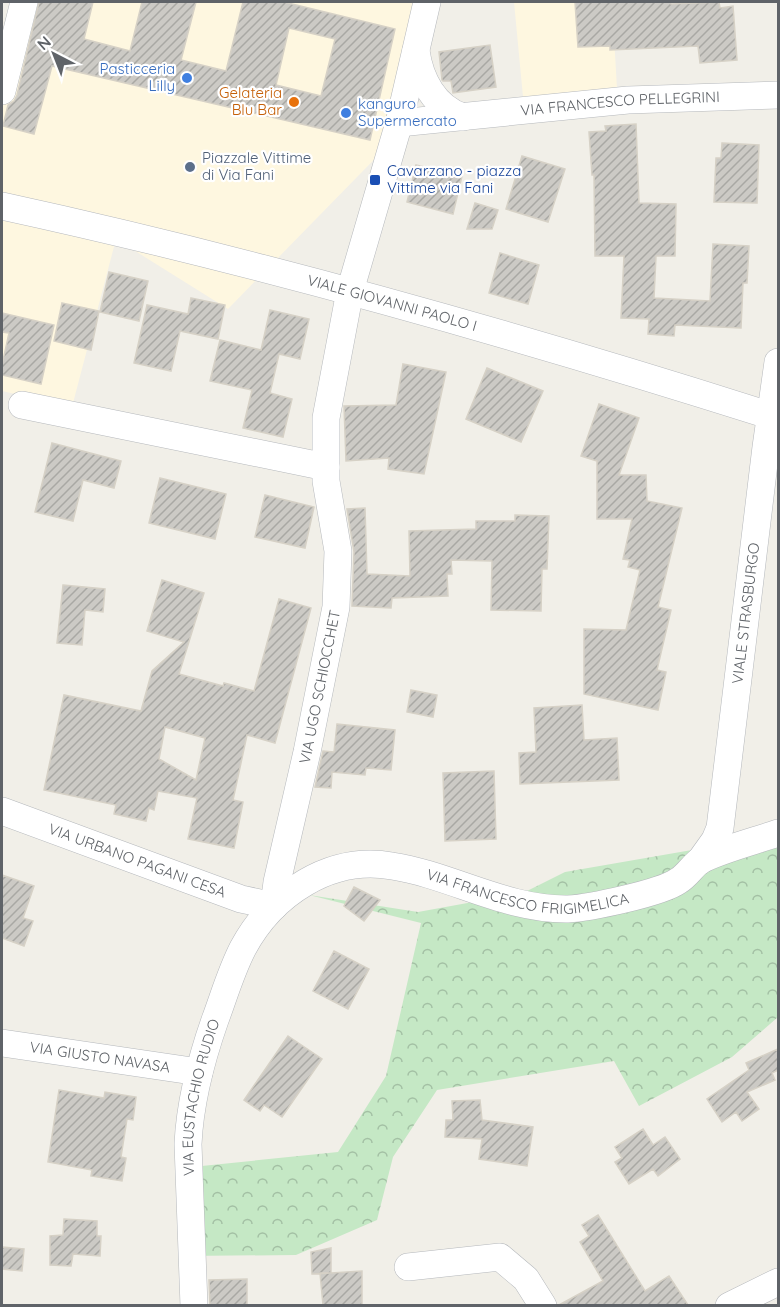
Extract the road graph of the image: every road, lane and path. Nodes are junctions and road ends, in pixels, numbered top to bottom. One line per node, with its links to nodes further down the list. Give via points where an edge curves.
1 (24, 2): 4 (street)
2 (426, 2): 3 (street)
3 (416, 50): 6 (street, via 420,73 435,96 446,109); 7 (street)
4 (2, 91)
5 (778, 95): 6 (street, VIA FRANCESCO PELLEGRINI, via 628,100)
6 (463, 117): 7 (street, VIA FRANCESCO PELLEGRINI)
7 (399, 123): 9 (street)
8 (2, 206): 9 (street, VIALE GIOVANNI PAOLO I)
9 (350, 291): 12 (street, VIALE GIOVANNI PAOLO I); 13 (street, VIA UGO SCHIOCCHET, via 326,418)
10 (778, 362): 12 (street, VIALE STRASBURGO)
11 (22, 405): 13 (street)
12 (774, 417): 16 (street, VIALE STRASBURGO, via 720,828)
13 (326, 467): 17 (street, VIA UGO SCHIOCCHET, via 338,551 336,607)
14 (2, 811): 17 (street, VIA URBANO PAGANI CESA, via 241,898)
15 (778, 833): 16 (street, VIA FRANCESCO FRIGIMELICA)
16 (700, 861): 17 (street, VIA FRANCESCO FRIGIMELICA, via 667,886 581,908 517,903 420,873 369,863 321,873)
17 (274, 906): 19 (street, VIA EUSTACHIO RUDIO, via 253,931 233,968)
18 (2, 1043): 19 (street, VIA GIUSTO NAVASA)
19 (199, 1072): 22 (street, VIA EUSTACHIO RUDIO, via 189,1133)
20 (408, 1268): 23 (street, via 500,1257 526,1279)
21 (778, 1282): 24 (street)
22 (194, 1305)
23 (543, 1305)
24 (729, 1305)

